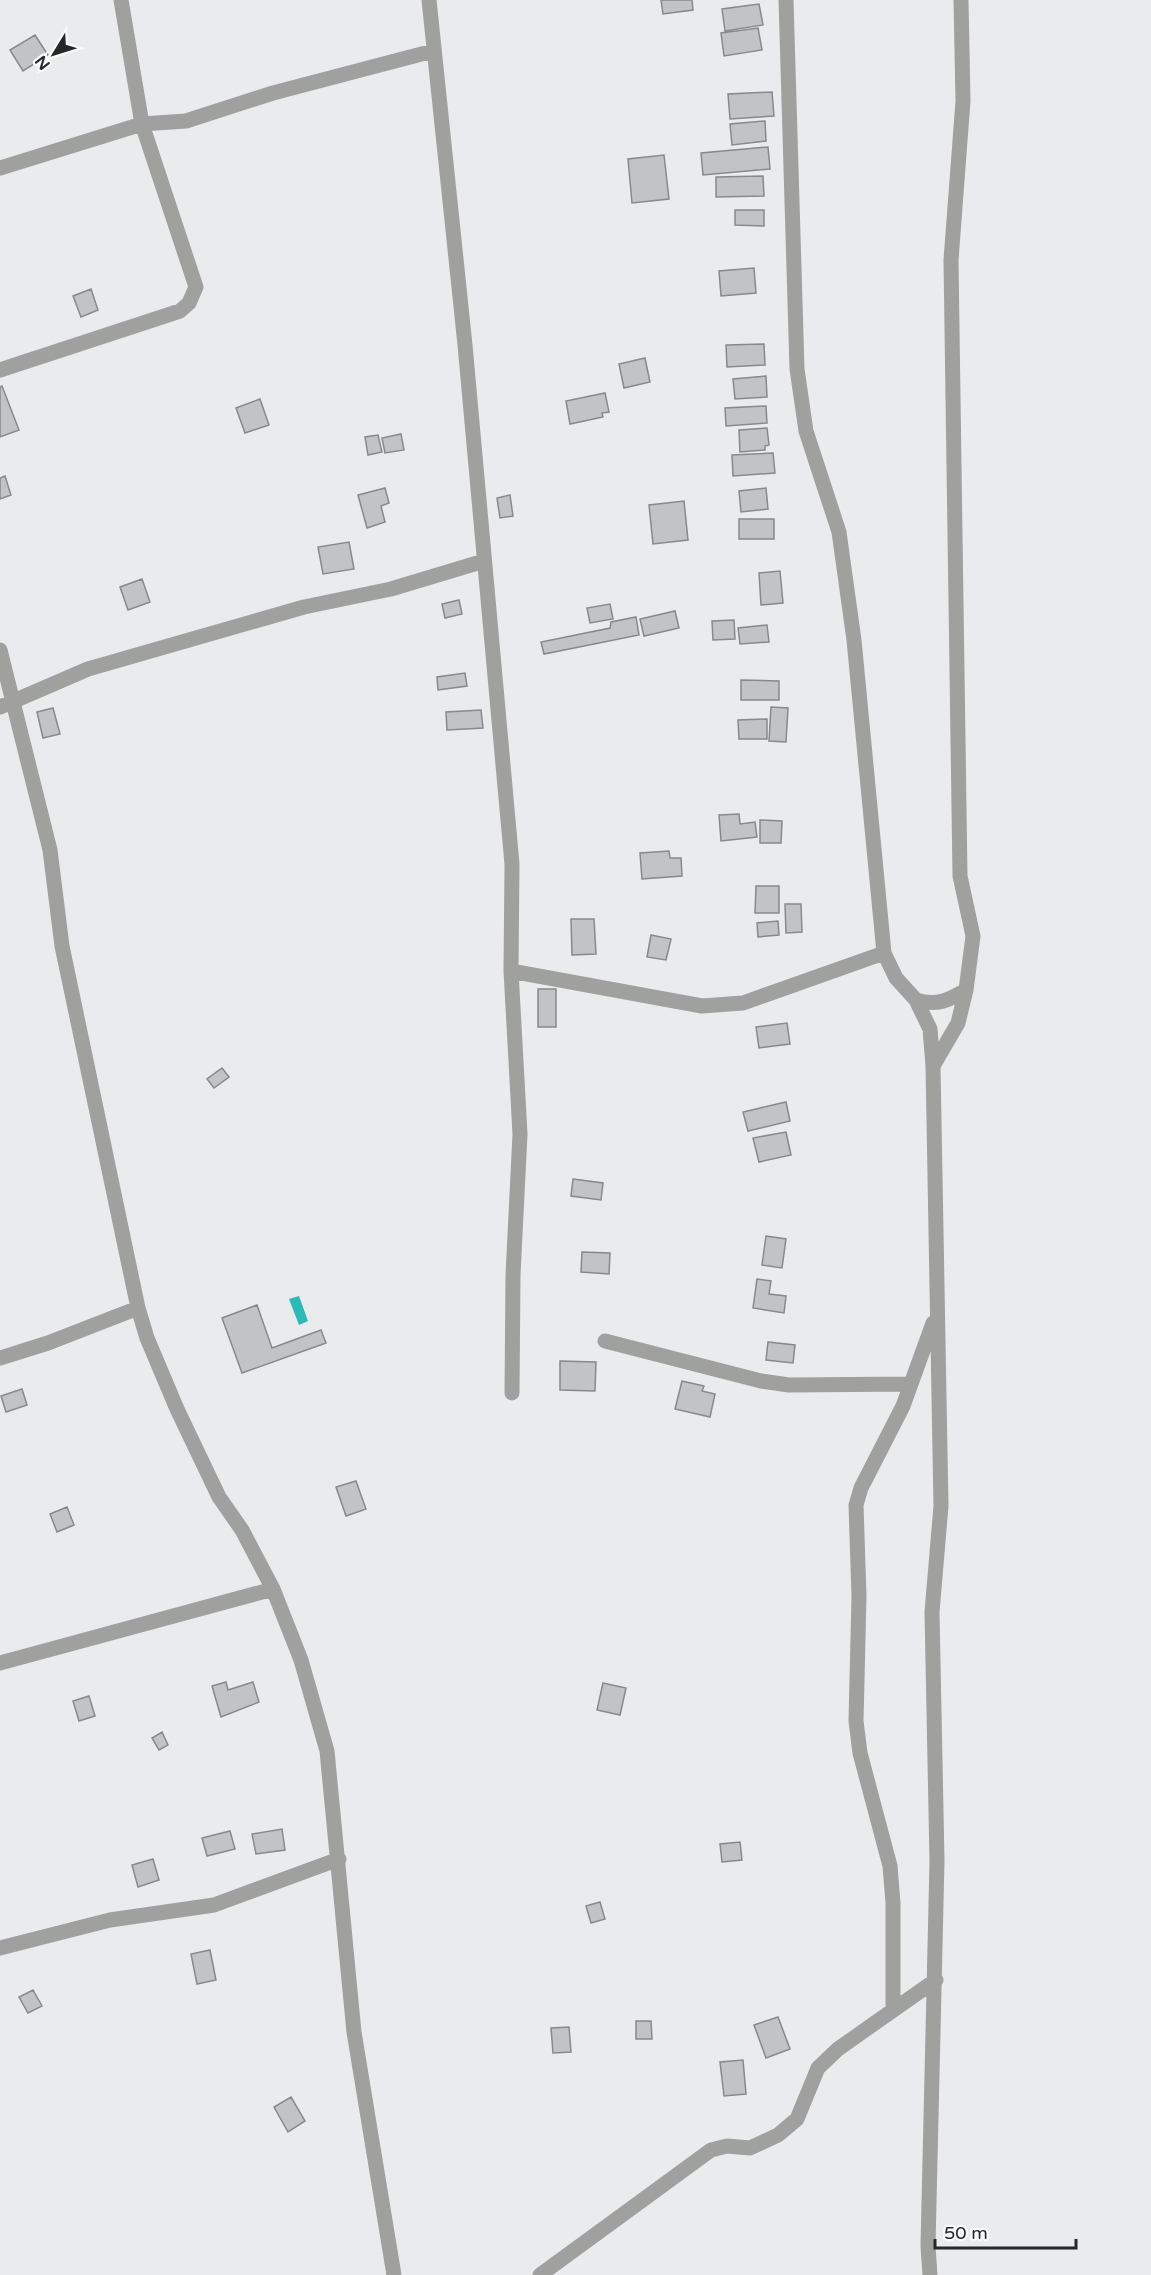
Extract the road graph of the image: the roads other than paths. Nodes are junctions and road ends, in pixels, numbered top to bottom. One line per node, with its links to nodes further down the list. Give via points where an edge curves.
1 (121, 0): 6 (street)
2 (429, 0): 5 (street)
3 (786, 0): 12 (street, via 797,369 806,431 841,543 856,652)
4 (962, 0): 14 (street, via 963,101 951,260 960,876 973,936)
5 (433, 51): 6 (street, via 273,93 186,121); 9 (street)
6 (142, 124): 7 (street); 8 (street, via 196,287 189,303 180,310)
7 (0, 168)
8 (0, 370)
9 (484, 561): 11 (street, via 88,669); 13 (street, via 512,864)
10 (0, 650): 11 (street)
11 (7, 704): 17 (street, via 50,850 62,946)
12 (884, 953): 13 (street, via 743,1003 702,1006); 15 (street, via 896,978)
13 (511, 971): 22 (street, via 520,1134)
14 (966, 990): 15 (street, via 948,1002 930,1004); 16 (street, via 958,1023)
15 (916, 1000): 16 (street, via 930,1029)
16 (933, 1066): 18 (street)
17 (138, 1308): 20 (street); 23 (street, via 177,1409 219,1497 242,1530)
18 (936, 1315): 21 (street); 27 (street, via 941,1506 932,1612)
19 (605, 1341): 21 (street, via 789,1385)
20 (0, 1358)
21 (911, 1384): 28 (street, via 856,1505 856,1721 860,1753 890,1866)
22 (512, 1393)
23 (273, 1589): 24 (street); 25 (street, via 301,1660 327,1751)
24 (0, 1663)
25 (339, 1859): 26 (street, via 214,1905 110,1920); 29 (street, via 354,2032)
26 (0, 1947)
27 (936, 1980): 28 (street); 31 (street)
28 (893, 2010): 30 (street, via 818,2068 797,2119 778,2135 750,2148 727,2145 711,2150)
29 (394, 2275)
30 (540, 2275)
31 (930, 2275)

